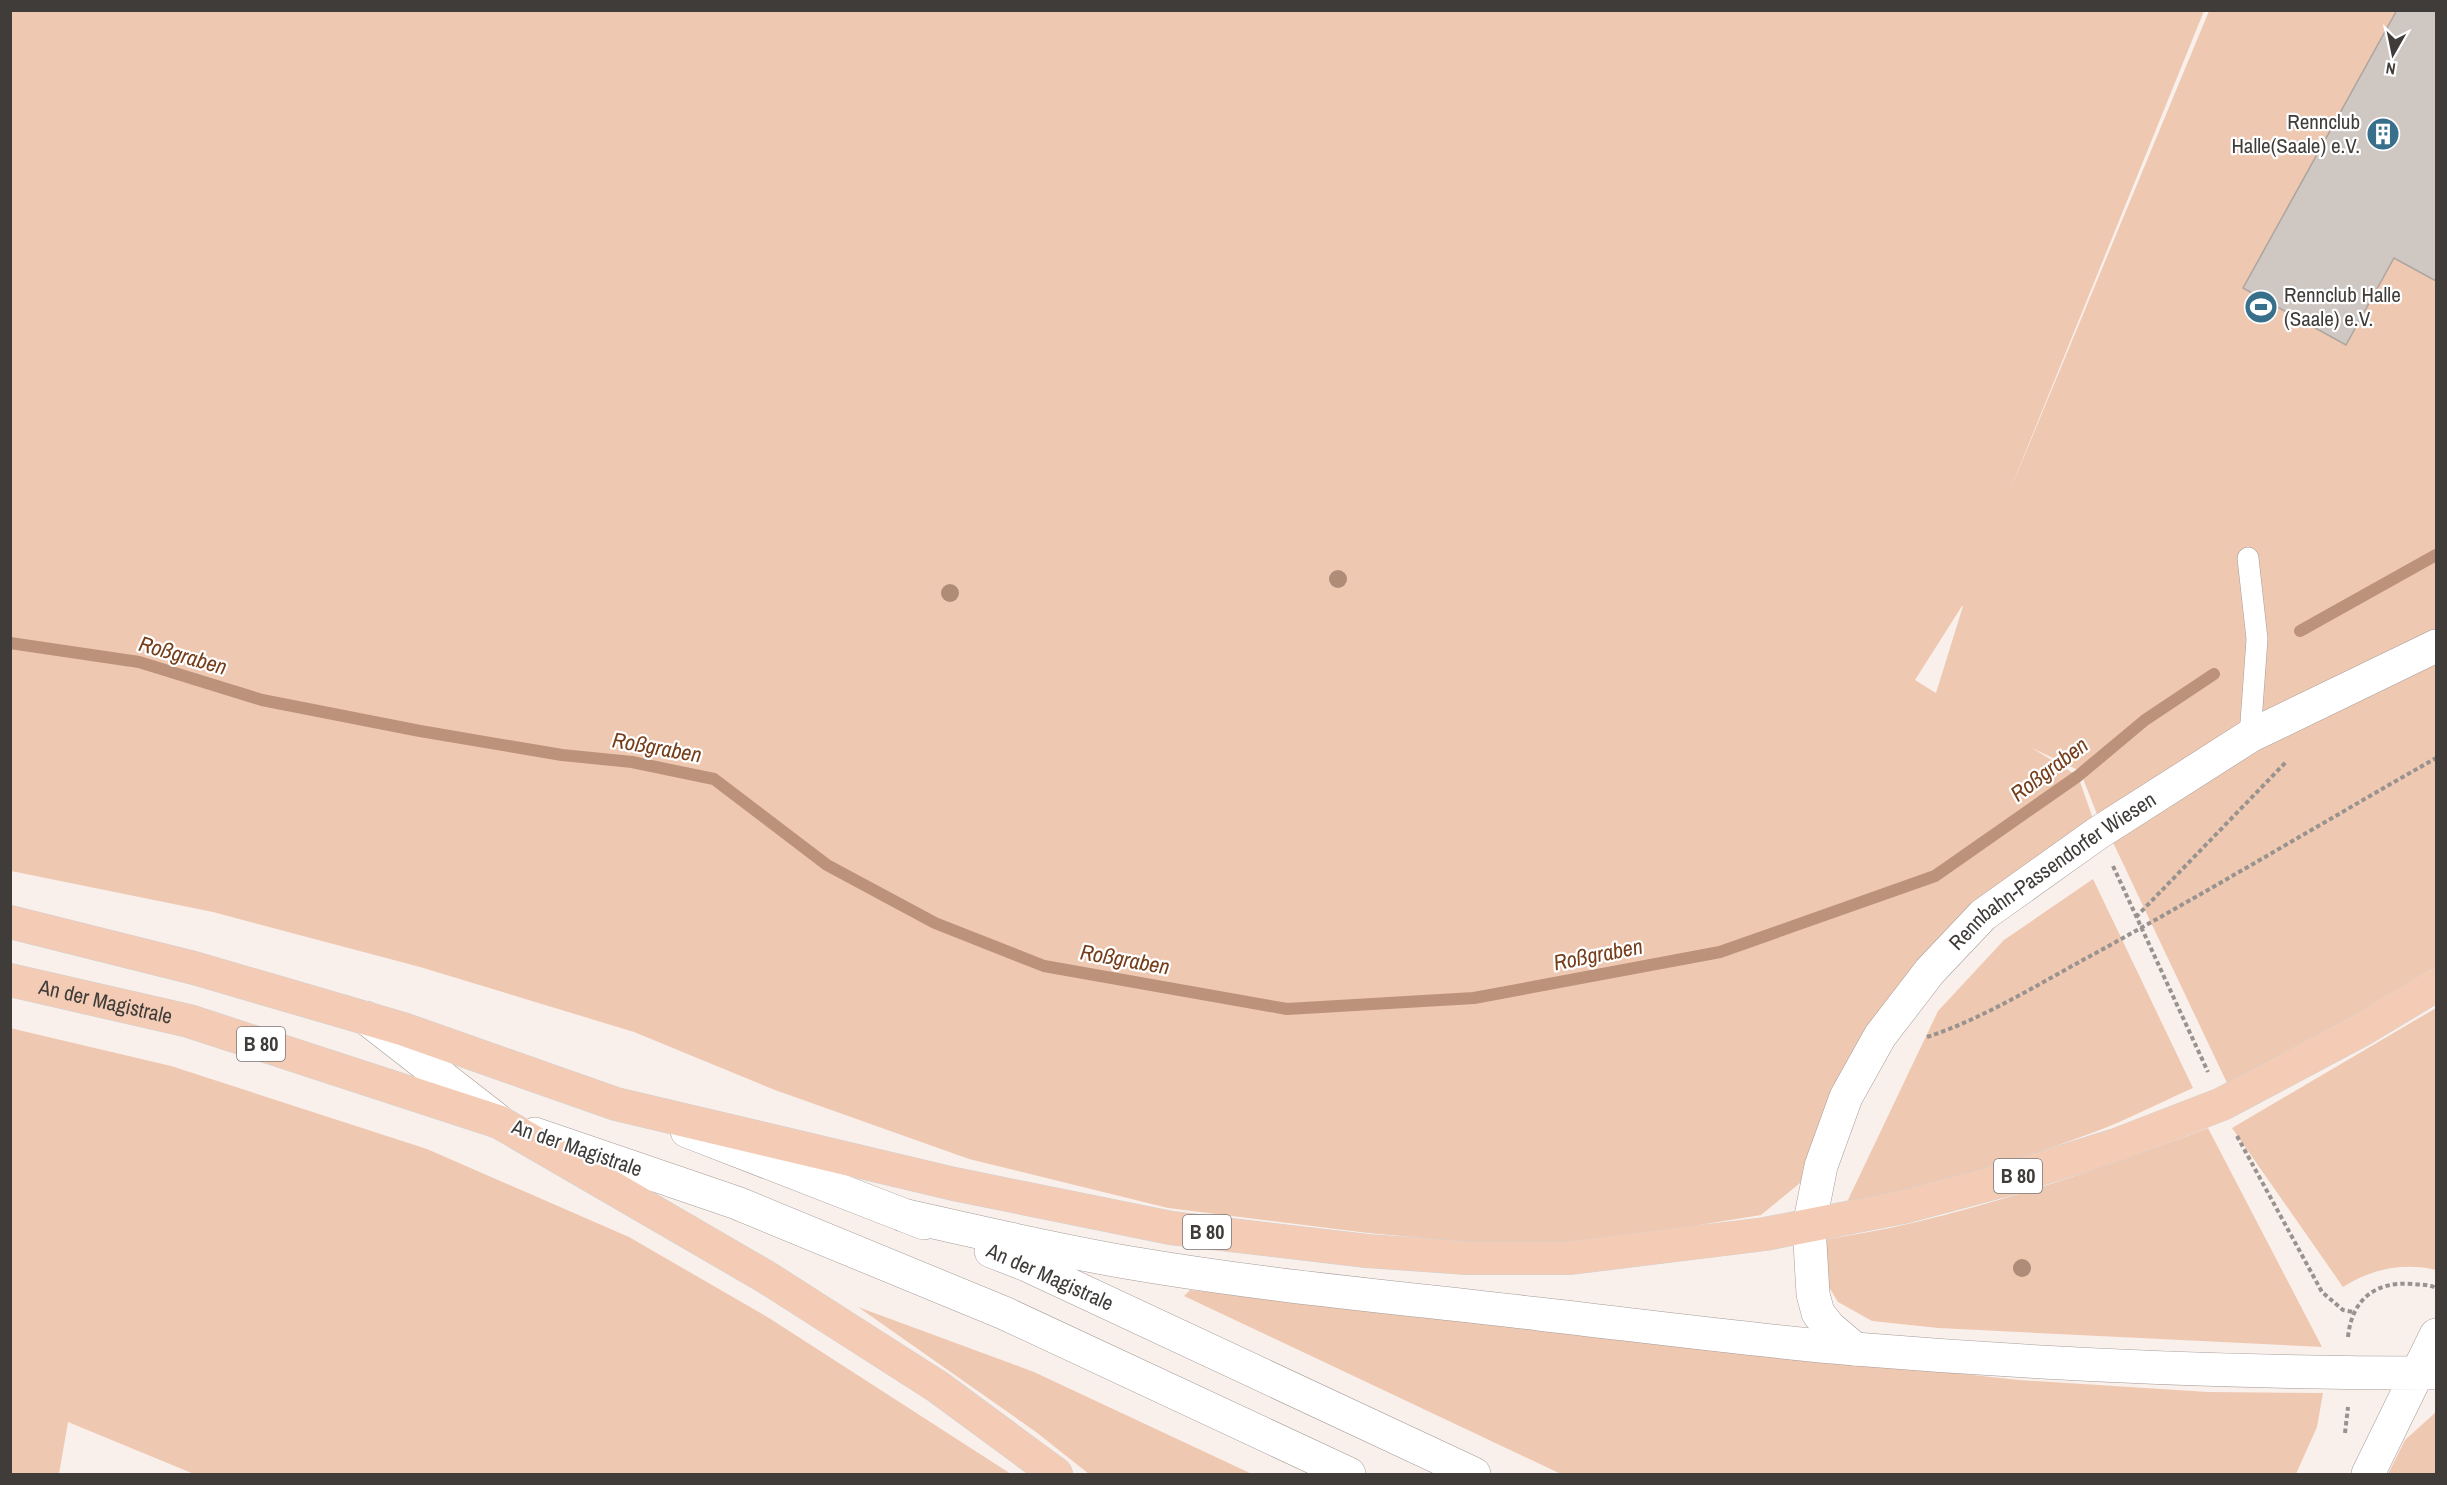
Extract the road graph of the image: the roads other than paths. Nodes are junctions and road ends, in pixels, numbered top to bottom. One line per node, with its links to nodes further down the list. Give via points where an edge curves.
1 (2248, 558): 3 (lane, via 2257,639)
2 (2436, 646): 3 (main road, Rennbahn-Passendorfer Wiesen)
3 (2250, 736): 11 (main road, Rennbahn-Passendorfer Wiesen, via 2098,832 1983,915 1930,970 1880,1036 1846,1097 1821,1166)
4 (20, 924): 7 (main road, B 80, via 195,968)
5 (15, 981): 9 (main road, An der Magistrale / B 80, via 189,1021)
6 (2436, 985): 11 (main road, B 80, via 2222,1104 2116,1145 1903,1207)
7 (365, 1017): 8 (main road, B 80); 9 (main road)
8 (615, 1104): 10 (main road, An der Magistrale); 11 (main road, B 80, via 954,1184 1171,1228 1367,1251 1467,1258 1570,1258)
9 (499, 1122): 15 (main road, An der Magistrale / B 80, via 657,1212 938,1386); 16 (main road, An der Magistrale, via 737,1203 994,1308)
10 (903, 1215): 13 (main road, via 1024,1243 1257,1282); 17 (main road, An der Magistrale, via 1027,1265)
11 (1809, 1226): 13 (main road, Rennbahn-Passendorfer Wiesen, via 1818,1313 1829,1328)
12 (2436, 1335): 14 (main road)
13 (1855, 1349): 14 (main road, via 2107,1365)
14 (2426, 1373): 18 (main road)
15 (1056, 1474)
16 (1349, 1474)
17 (1474, 1474)
18 (2368, 1474)

